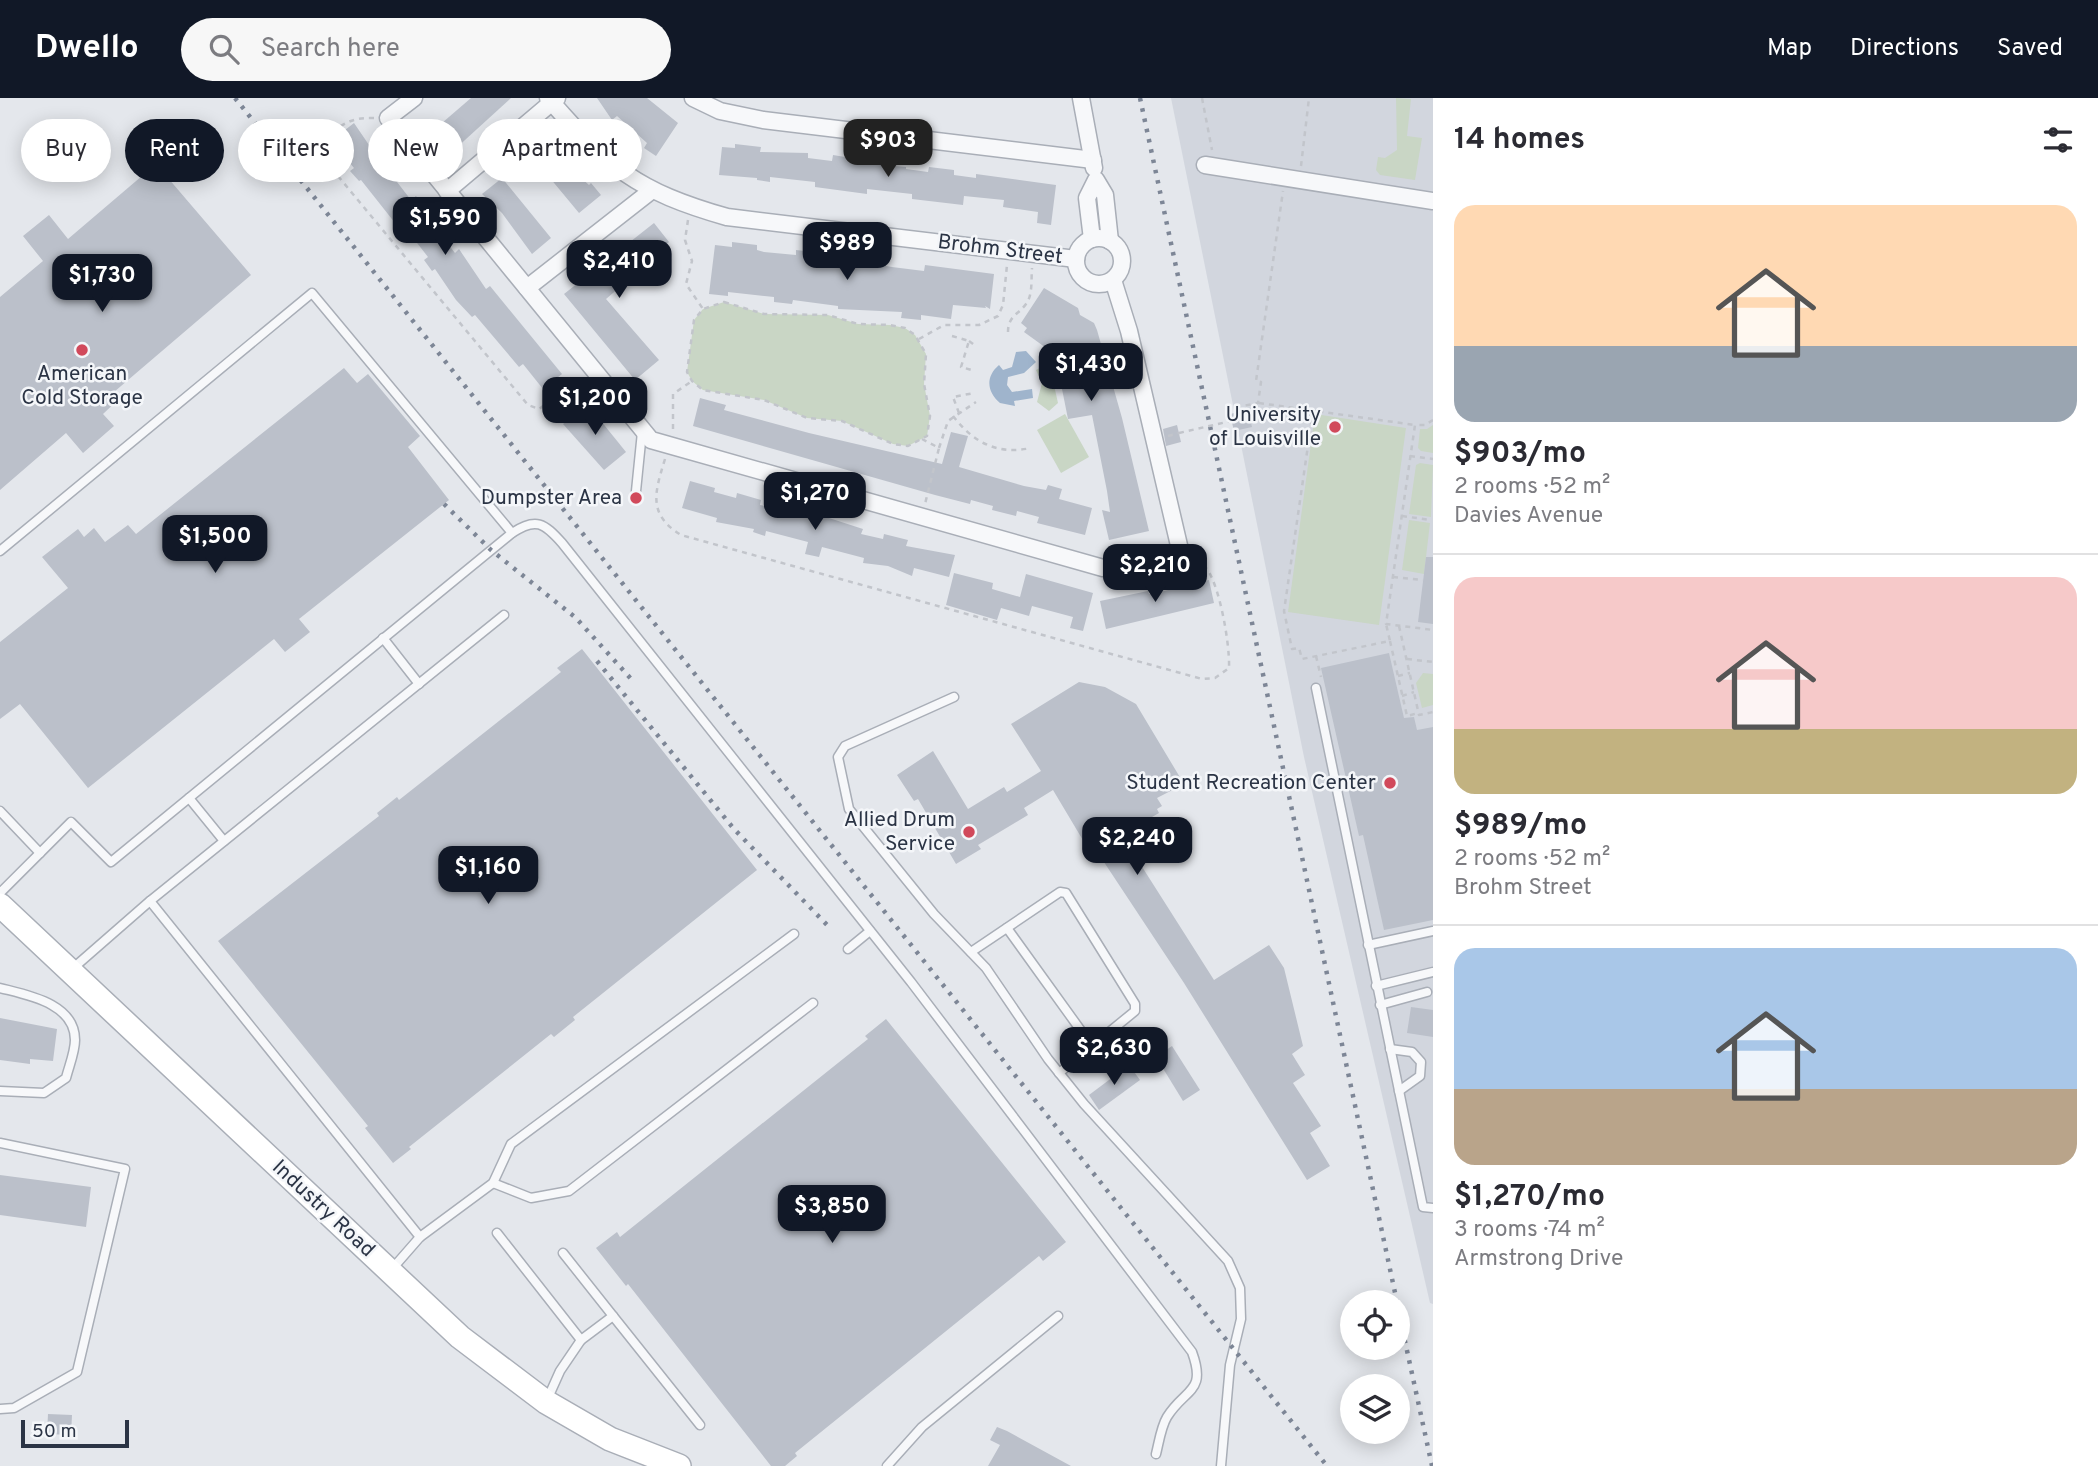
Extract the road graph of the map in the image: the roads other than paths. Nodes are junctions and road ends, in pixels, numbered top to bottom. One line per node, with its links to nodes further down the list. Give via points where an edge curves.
1 (414, 98): 8 (street, via 388,118)
2 (693, 98): 6 (street, via 720,111 763,120)
3 (1081, 98): 6 (street)
4 (552, 99): 8 (street); 9 (street, Brohm Street, via 609,165)
5 (1209, 159): 10 (street, via 1303,170)
6 (1093, 160): 7 (street)
7 (1096, 180): 11 (street, via 1087,198); 12 (street, via 1105,195)
8 (447, 191): 15 (street)
9 (652, 191): 13 (street, Brohm Street, via 727,217); 15 (street)
10 (1433, 201)
11 (1092, 239): 12 (street); 13 (street)
12 (1110, 241): 14 (street, via 1122,264)
13 (1076, 259): 14 (street, via 1088,282 1105,284)
14 (1113, 279): 16 (street, via 1181,554 1103,568 651,440)
15 (527, 288): 16 (street)
16 (643, 429): 17 (lane)
17 (636, 491)
18 (512, 533): 19 (lane, via 312,293); 21 (lane); 33 (lane, via 535,523 562,543)
19 (0, 551)
20 (504, 615): 22 (lane)
21 (383, 638): 22 (lane); 25 (lane)
22 (419, 684): 27 (lane)
23 (1319, 685): 36 (lane)
24 (954, 698): 38 (lane, via 845,746 838,757 849,808 934,914)
25 (189, 798): 27 (lane); 28 (lane, via 111,862 71,822)
26 (0, 811): 28 (lane)
27 (224, 841): 30 (lane)
28 (40, 853): 29 (lane)
29 (0, 893)
30 (150, 901): 39 (lane); 55 (lane)
31 (0, 905): 39 (main road, Industry Road)
32 (1007, 928): 38 (lane); 46 (lane); 46 (lane, via 1060,892 1066,893 1135,1004 1135,1011)
33 (870, 931): 37 (lane); 64 (lane, via 1192,1352 1199,1376 1192,1392 1166,1418)
34 (1433, 931): 36 (lane)
35 (794, 934): 52 (lane, via 511,1144)
36 (1368, 944): 41 (lane)
37 (848, 949)
38 (971, 952): 48 (lane)
39 (71, 971): 57 (main road, Industry Road)
40 (1433, 972): 41 (lane)
41 (1376, 986): 45 (lane)
42 (0, 988): 49 (lane, via 41,999 66,1016 76,1039 66,1078 44,1093)
43 (1427, 992): 45 (lane)
44 (813, 1003): 52 (lane, via 569,1191 531,1198)
45 (1380, 1004): 47 (lane)
46 (1092, 1046): 48 (lane)
47 (1390, 1049): 50 (lane); 50 (lane, via 1412,1052 1423,1069)
48 (1059, 1073): 67 (lane, via 1228,1261 1240,1288 1241,1319 1230,1365)
49 (0, 1091)
50 (1399, 1091): 53 (lane, via 1423,1207)
51 (0, 1143): 62 (lane, via 125,1169 77,1372 14,1408)
52 (493, 1183): 55 (lane)
53 (1433, 1208)
54 (498, 1233): 60 (lane)
55 (420, 1237): 57 (lane)
56 (564, 1254): 58 (lane)
57 (390, 1271): 61 (main road, Industry Road, via 460,1337)
58 (613, 1316): 60 (lane); 63 (lane)
59 (1058, 1316): 66 (lane, via 922,1427)
60 (581, 1340): 61 (lane)
61 (546, 1402): 65 (main road, Industry Road, via 610,1439)
62 (0, 1409)
63 (700, 1425)
64 (1156, 1454)
65 (679, 1466)
66 (887, 1466)
67 (1221, 1466)

